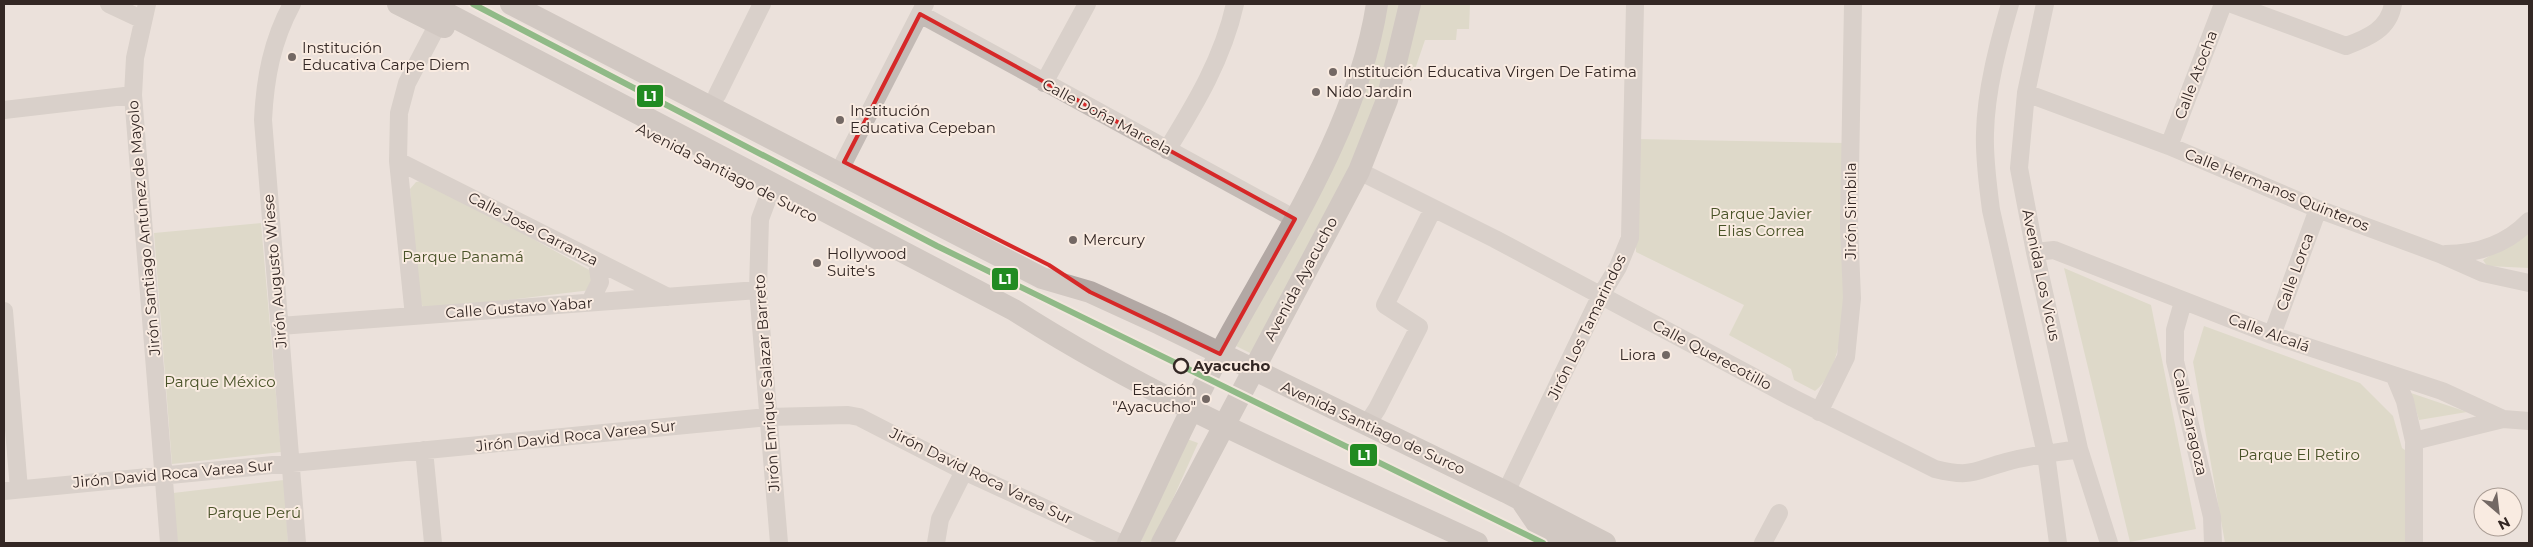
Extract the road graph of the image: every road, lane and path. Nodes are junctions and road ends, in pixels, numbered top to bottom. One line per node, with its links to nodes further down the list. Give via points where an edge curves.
1 (109, 4): 19 (street)
2 (292, 4): 50 (street, Jirón Augusto Wiese, via 274,46 265,81 263,120)
3 (398, 4): 20 (main road, Avenida Santiago de Surco)
4 (511, 4): 43 (main road, Avenida Santiago de Surco, via 1042,278)
5 (541, 4): 24 (main road, Avenida Santiago de Surco)
6 (762, 4): 24 (street)
7 (1087, 4): 21 (street)
8 (1235, 4): 29 (street, via 1224,42 1204,88)
9 (1377, 4): 36 (main road, via 1357,88)
10 (1410, 4): 32 (main road, Avenida Ayacucho, via 1387,100)
11 (1635, 4): 45 (street, Jirón Los Tamarindos, via 1630,238)
12 (1853, 4): 58 (street, Jirón Simbila, via 1849,226 1852,298 1846,357)
13 (2010, 4): 67 (street, via 1990,88 1985,132 1986,177)
14 (2045, 4): 22 (street, Avenida Los Vicus)
15 (2223, 4): 28 (street, Calle Atocha)
16 (2232, 4): 17 (street, via 2346,46 2374,36 2392,15)
17 (2393, 4)
18 (922, 9): 21 (street, Calle Doña Marcela); 31 (street)
19 (144, 12): 23 (street, Jirón Santiago Antúnez de Mayolo, via 134,58)
20 (433, 14): 25 (main road, Avenida Santiago de Surco); 27 (main road, Avenida Santiago de Surco); 30 (street, via 398,113)
21 (1044, 83): 29 (street, Calle Doña Marcela)
22 (2026, 93): 28 (street, Calle Hermanos Quinteros); 38 (street, Avenida Los Vicus, via 2019,168)
23 (133, 95): 26 (street); 70 (street, Jirón Santiago Antúnez de Mayolo)
24 (717, 95): 31 (main road, Avenida Santiago de Surco)
25 (610, 99): 27 (main road); 52 (main road, Avenida Santiago de Surco, via 1014,310)
26 (4, 110)
27 (633, 124): 33 (main road, Avenida Santiago de Surco)
28 (2169, 146): 35 (street, Calle Hermanos Quinteros)
29 (1168, 150): 36 (street, Calle Doña Marcela)
30 (398, 161): 40 (street, Calle Jose Carranza); 49 (street)
31 (844, 162): 43 (main road, Avenida Santiago de Surco, via 1049,265)
32 (1359, 171): 34 (street, Calle Querecotillo); 55 (main road, Avenida Ayacucho)
33 (769, 195): 42 (street, Jirón Enrique Salazar Barreto, via 760,219); 52 (main road, Avenida Santiago de Surco, via 1008,320)
34 (1433, 209): 45 (street, Calle Querecotillo); 63 (street, via 1384,305 1419,327)
35 (2318, 209): 39 (street, Calle Hermanos Quinteros); 51 (street, Calle Lorca)
36 (1295, 219): 54 (main road)
37 (2529, 221): 39 (street, via 2506,239 2482,250)
38 (2035, 252): 47 (street, Calle Alcalá, via 2054,250); 65 (street, Avenida Los Vicus)
39 (2440, 254): 41 (street, Calle Hermanos Quinteros, via 2483,273)
40 (597, 262): 44 (street, Calle Jose Carranza); 46 (street, via 600,282)
41 (2529, 283)
42 (758, 290): 44 (street, Calle Gustavo Yabar); 59 (street, Jirón Enrique Salazar Barreto)
43 (1090, 292): 54 (main road, Avenida Santiago de Surco)
44 (668, 297): 46 (street, Calle Gustavo Yabar)
45 (1600, 297): 58 (street, Calle Querecotillo); 72 (street, Jirón Los Tamarindos)
46 (590, 302): 49 (street, Calle Gustavo Yabar)
47 (2182, 302): 51 (street, Calle Alcalá); 88 (street, Calle Zaragoza, via 2175,330 2175,361 2212,517)
48 (4, 311): 53 (street)
49 (414, 316): 50 (street, Calle Gustavo Yabar)
50 (280, 326): 68 (street, Jirón Augusto Wiese)
51 (2272, 335): 56 (street, Calle Alcalá)
52 (1057, 337): 57 (main road, Avenida Santiago de Surco)
53 (6, 354): 71 (street)
54 (1220, 354): 55 (main road, Avenida Santiago de Surco); 57 (main road)
55 (1253, 371): 62 (main road, Avenida Ayacucho); 63 (main road, Avenida Santiago de Surco)
56 (2395, 377): 60 (street, Calle Alcalá, via 2442,391); 64 (street, via 2405,401)
57 (1193, 410): 62 (main road, Avenida Santiago de Surco); 80 (main road)
58 (1819, 412): 67 (street, Calle Querecotillo, via 1935,469 1960,475)
59 (768, 417): 66 (street, Jirón David Roca Varea Sur); 69 (street, Jirón David Roca Varea Sur, via 859,416); 77 (street, Jirón Enrique Salazar Barreto)
60 (2503, 419): 61 (street, Calle Alcalá); 64 (street, Calle Alcalá)
61 (2529, 421)
62 (1224, 424): 81 (main road, Avenida Ayacucho); 82 (main road, Avenida Santiago de Surco)
63 (1367, 424): 72 (main road, Avenida Santiago de Surco)
64 (2414, 441): 89 (street)
65 (2079, 448): 67 (street, Calle Querecotillo); 87 (street, Avenida Los Vicus)
66 (424, 450): 68 (street, Jirón David Roca Varea Sur); 76 (street)
67 (2046, 454): 86 (street)
68 (291, 463): 70 (street, Jirón David Roca Varea Sur); 75 (street, Jirón Augusto Wiese)
69 (964, 471): 78 (street, via 940,519); 79 (street, Jirón David Roca Varea Sur)
70 (164, 475): 71 (street, Jirón David Roca Varea Sur); 74 (street, Jirón Santiago Antúnez de Mayolo)
71 (11, 490)
72 (1514, 496): 83 (main road, via 1540,528); 84 (main road, Avenida Santiago de Surco)
73 (1779, 514): 85 (street)
74 (169, 543)
75 (297, 543)
76 (433, 543)
77 (779, 543)
78 (936, 543)
79 (1120, 543)
80 (1128, 543)
81 (1162, 543)
82 (1477, 543)
83 (1570, 543)
84 (1605, 543)
85 (1763, 543)
86 (2058, 543)
87 (2109, 543)
88 (2213, 543)
89 (2414, 543)

